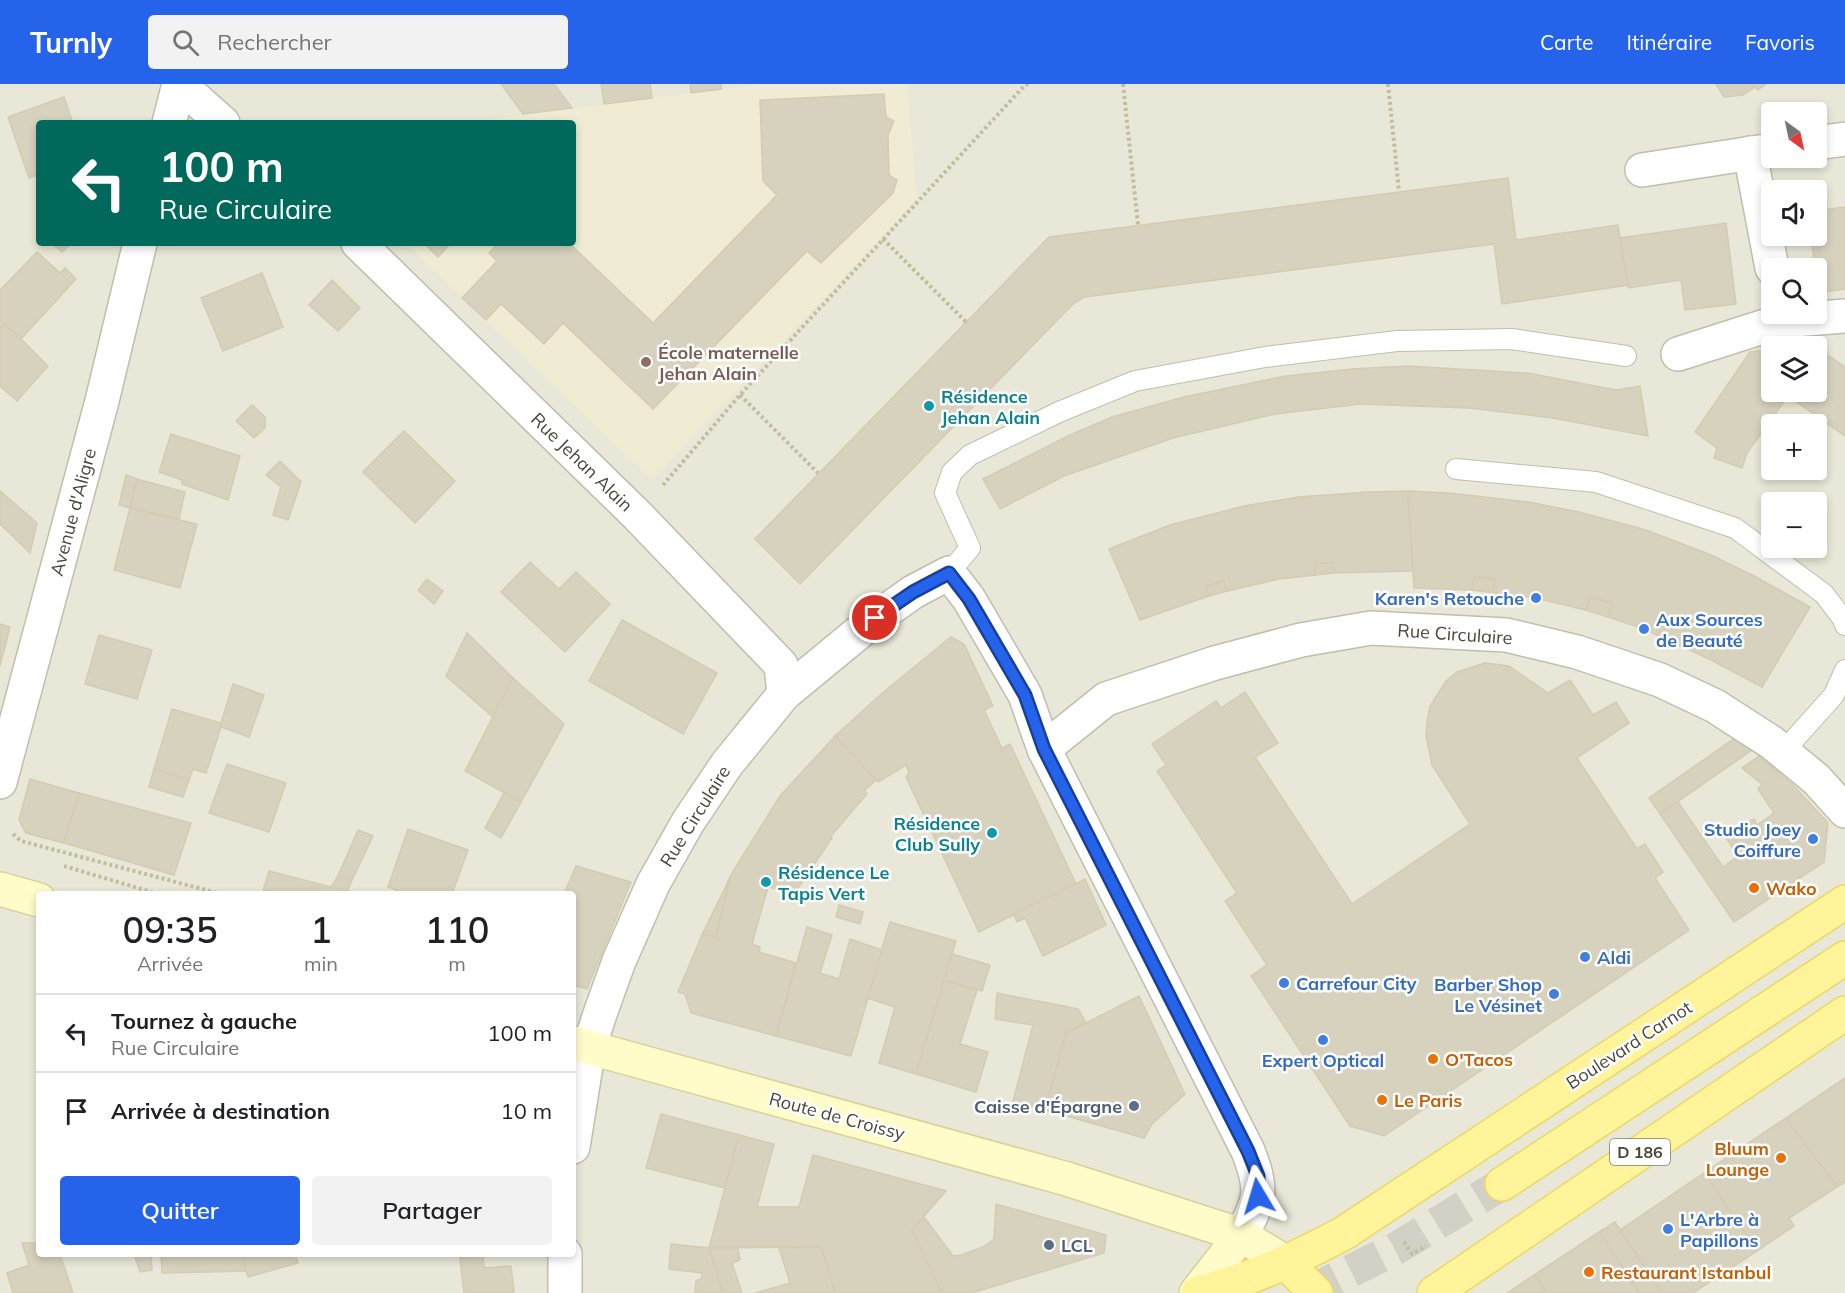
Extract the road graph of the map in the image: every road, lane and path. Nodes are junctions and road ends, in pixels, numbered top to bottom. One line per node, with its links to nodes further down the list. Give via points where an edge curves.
1 (179, 84): 5 (street); 6 (street)
2 (1030, 84): 14 (path)
3 (1123, 84): 13 (path)
4 (1388, 84): 12 (path)
5 (170, 120)
6 (220, 120)
7 (1845, 139): 8 (street)
8 (1827, 141)
9 (1761, 152): 11 (street)
10 (1763, 168): 17 (street)
11 (1642, 170)
12 (1399, 191)
13 (1138, 225)
14 (884, 239): 20 (path); 24 (path)
15 (139, 246): 34 (street, Avenue d'Aligre, via 102,401)
16 (360, 246): 27 (street, Rue Jehan Alain)
17 (1771, 258)
18 (1827, 316): 19 (street)
19 (1845, 316)
20 (966, 322)
21 (1762, 324): 22 (street)
22 (1678, 354)
23 (1626, 356): 28 (lane, via 1512,339 1396,342 1265,357 1135,381 970,455 952,472 945,493 970,548)
24 (740, 395): 26 (path); 27 (path)
25 (1455, 469): 29 (lane, via 1596,482 1735,528 1824,594)
26 (818, 473)
27 (638, 515): 31 (street, Rue Jehan Alain, via 781,665)
28 (949, 573): 31 (street, Rue Circulaire, via 875,618); 32 (street, via 969,599 1025,695)
29 (1845, 626)
30 (1845, 670): 33 (lane, via 1834,695)
31 (784, 694): 45 (street, Rue Circulaire, via 727,764 688,822 653,884)
32 (1044, 749): 33 (street, Rue Circulaire, via 1106,699 1215,663 1301,640 1371,628 1506,635 1577,652 1660,680 1715,706); 48 (street, via 1248,1151 1258,1176 1258,1196)
33 (1784, 752): 35 (street, Rue Circulaire)
34 (0, 780)
35 (1845, 811)
36 (13, 834): 40 (path, via 21,841)
37 (56, 864): 39 (path)
38 (0, 889): 41 (main road)
39 (148, 891)
40 (210, 891)
41 (36, 899)
42 (1845, 902): 50 (main road, Boulevard Carnot, via 1313,1250)
43 (1845, 958): 47 (main road, D 186)
44 (1845, 1013): 51 (main road, D 186)
45 (581, 1045): 46 (street, Rue Circulaire); 48 (main road, Route de Croissy, via 1067,1179)
46 (576, 1109)
47 (1502, 1184)
48 (1241, 1235): 50 (main road, Route de Croissy); 53 (main road)
49 (565, 1257): 52 (street)
50 (1281, 1278): 53 (main road, Boulevard Carnot); 54 (main road)
51 (1435, 1292)
52 (565, 1293)
53 (1197, 1293)
54 (1316, 1293)

